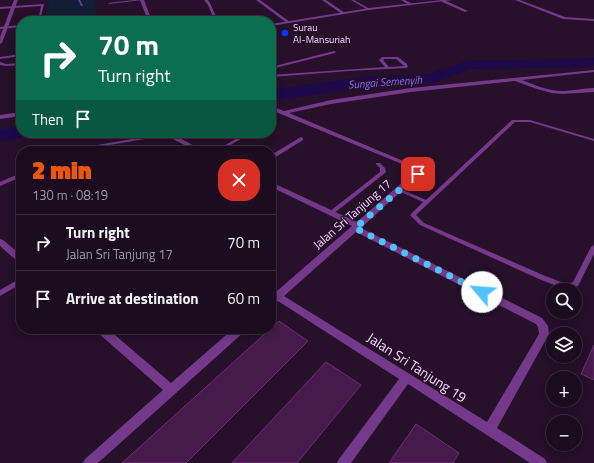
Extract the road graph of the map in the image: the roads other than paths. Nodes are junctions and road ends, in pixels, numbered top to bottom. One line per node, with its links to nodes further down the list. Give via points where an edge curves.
1 (16, 0): 17 (street)
2 (44, 0): 15 (lane)
3 (79, 0): 16 (lane)
4 (142, 0): 13 (lane); 23 (street)
5 (206, 0): 24 (street)
6 (258, 0): 26 (street)
7 (324, 0): 21 (street)
8 (352, 0): 19 (lane)
9 (403, 0): 14 (street)
10 (451, 0): 12 (street)
11 (517, 0): 25 (street, via 564,18)
12 (443, 1): 14 (street); 20 (street)
13 (109, 3)
14 (410, 4): 19 (street)
15 (43, 5): 17 (lane); 22 (lane)
16 (82, 5)
17 (13, 7): 18 (lane); 30 (street)
18 (0, 8)
19 (370, 9): 21 (street)
20 (466, 11)
21 (343, 13): 26 (street)
22 (40, 16)
23 (148, 16)
24 (214, 16)
25 (594, 20)
26 (288, 22): 27 (street)
27 (276, 24)
28 (16, 27): 30 (lane)
29 (0, 28): 30 (lane)
30 (6, 28): 31 (street)
31 (0, 43)
32 (334, 52): 38 (lane)
33 (16, 56): 34 (lane)
34 (0, 58)
35 (0, 63): 36 (street)
36 (16, 65)
37 (16, 66): 39 (street)
38 (276, 67)
39 (0, 68)
40 (388, 68): 40 (lane, via 406,67 406,66 397,58 383,58 381,60); 44 (lane)
41 (594, 71): 42 (street)
42 (588, 72): 43 (street); 45 (street)
43 (594, 75)
44 (276, 76)
45 (514, 79): 46 (street, via 540,90); 48 (street, via 374,95)
46 (594, 90)
47 (276, 110): 48 (street, Jalan Sri Tanjung 17)
48 (284, 113): 64 (street, Jalan Sri Tanjung 17, via 417,168 418,174)
49 (16, 115): 50 (street)
50 (0, 117)
51 (146, 138): 56 (lane)
52 (178, 138): 57 (street)
53 (240, 138): 58 (lane)
54 (301, 139): 59 (street)
55 (594, 140): 65 (lane, via 530,121 514,121)
56 (97, 146)
57 (192, 146)
58 (226, 146)
59 (276, 155)
60 (378, 164): 66 (lane, Jalan Sri Tanjung 17, via 383,172)
61 (16, 177): 62 (lane)
62 (0, 184)
63 (276, 186): 66 (street)
64 (399, 190): 65 (lane); 67 (street, Jalan Sri Tanjung 17)
65 (428, 202): 69 (lane, via 414,215 422,224 566,287 576,284)
66 (331, 213): 67 (street)
67 (356, 227): 73 (street, Jalan Sri Tanjung 17); 79 (street, via 539,321 543,326 544,334)
68 (0, 242): 70 (street)
69 (594, 247)
70 (16, 256)
71 (16, 284): 72 (lane)
72 (0, 293)
73 (276, 294)
74 (276, 298): 77 (street, Jalan Sri Tanjung 19)
75 (107, 334): 78 (street)
76 (234, 334): 78 (street)
77 (406, 378): 79 (street, Jalan Sri Tanjung 19); 81 (street)
78 (171, 390): 80 (street)
79 (489, 430): 82 (street, Jalan Sri Tanjung 19)
80 (89, 463)
81 (343, 463)
82 (541, 463)

